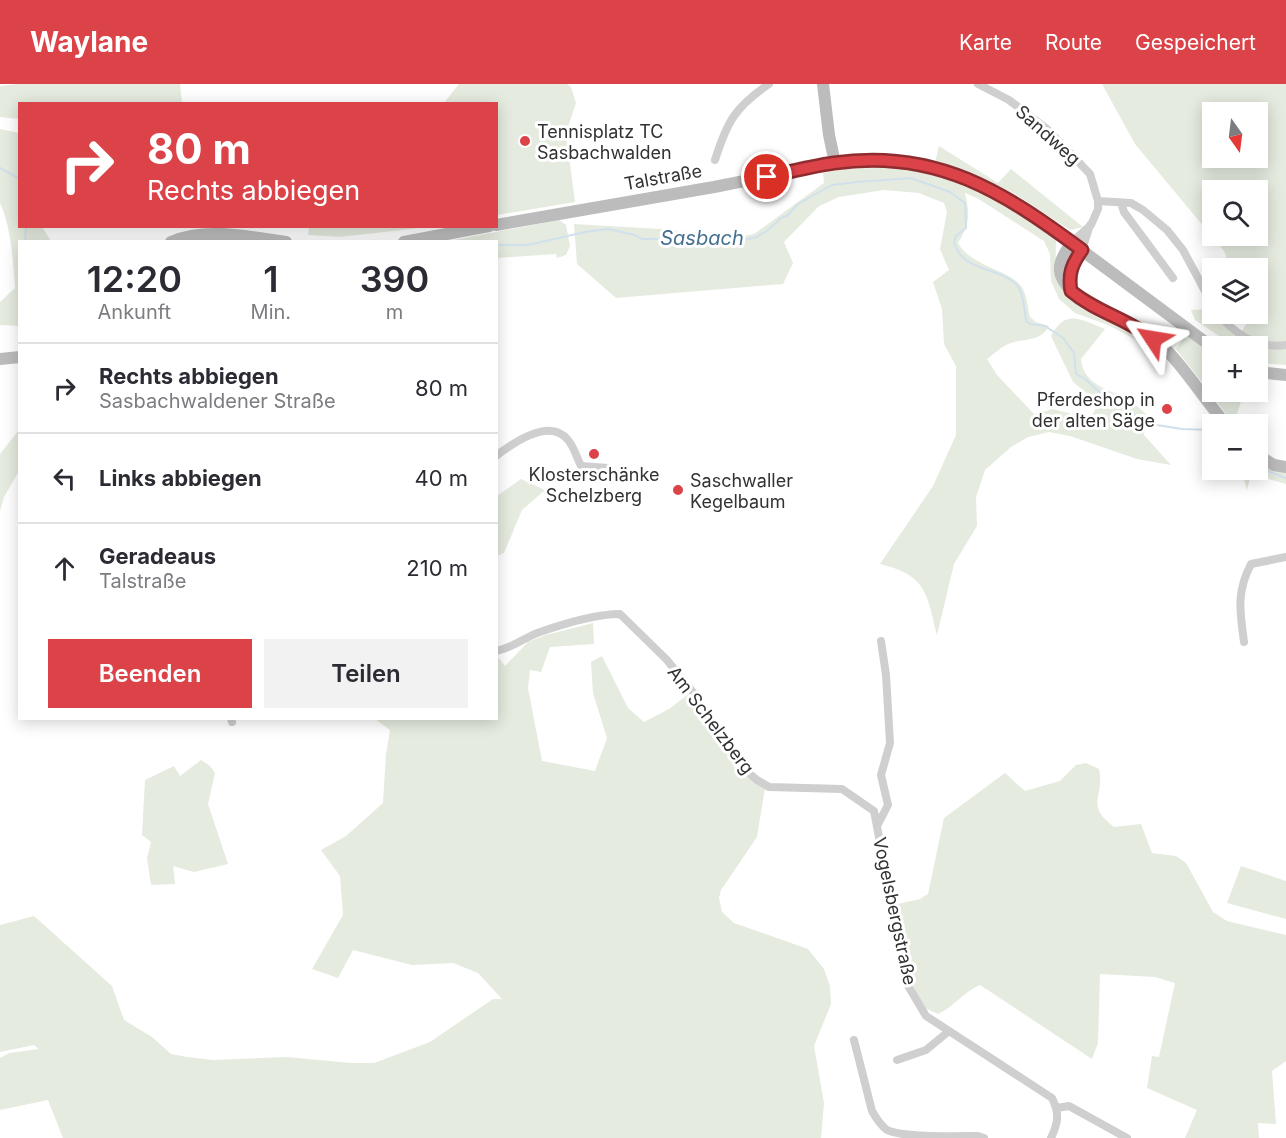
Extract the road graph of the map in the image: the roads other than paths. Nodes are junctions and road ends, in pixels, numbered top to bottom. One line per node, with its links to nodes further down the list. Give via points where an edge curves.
1 (769, 84): 4 (street, via 733,116)
2 (823, 84): 5 (main road)
3 (978, 84): 6 (street, Sandweg, via 1009,100 1060,142 1090,174)
4 (716, 160)
5 (835, 163): 8 (main road, Talstraße); 13 (main road, Talstraße, via 924,164 974,181 1033,214)
6 (1098, 201): 7 (street); 13 (street, via 1098,209)
7 (1121, 204): 14 (street); 15 (street, via 1131,203 1167,230)
8 (498, 225)
9 (478, 228): 12 (main road)
10 (181, 240): 11 (main road, via 218,233)
11 (271, 240)
12 (415, 240)
13 (1077, 246): 17 (main road, Talstraße); 23 (main road, via 1070,273 1071,291 1094,308 1144,331 1163,347)
14 (1173, 278)
15 (1202, 285)
16 (1227, 324): 18 (street, via 1253,341)
17 (1202, 340)
18 (1286, 345)
19 (18, 357): 20 (main road)
20 (0, 359)
21 (1268, 373): 22 (main road)
22 (1286, 375)
23 (1218, 414)
24 (498, 455): 26 (street, via 522,438 544,431 568,439 581,466)
25 (1268, 461): 27 (main road)
26 (608, 468)
27 (1286, 468)
28 (1286, 557): 30 (street, via 1251,564 1246,573 1239,600)
29 (881, 641): 32 (street, via 890,743 881,775 888,805)
30 (1244, 642)
31 (498, 651): 32 (street, Am Schelzberg, via 539,632 620,614 692,691 744,769 769,787 842,789 874,811)
32 (877, 826): 33 (street, Vogelsbergstraße, via 906,984 926,1016)
33 (949, 1031): 35 (street, via 926,1050); 36 (street, Vogelsbergstraße, via 1052,1098)
34 (855, 1040): 37 (street, via 872,1111 889,1131 921,1137)
35 (897, 1060)
36 (1057, 1108): 38 (street, via 1058,1121); 39 (street, via 1069,1106)
37 (984, 1138)
38 (1051, 1138)
39 (1127, 1138)

